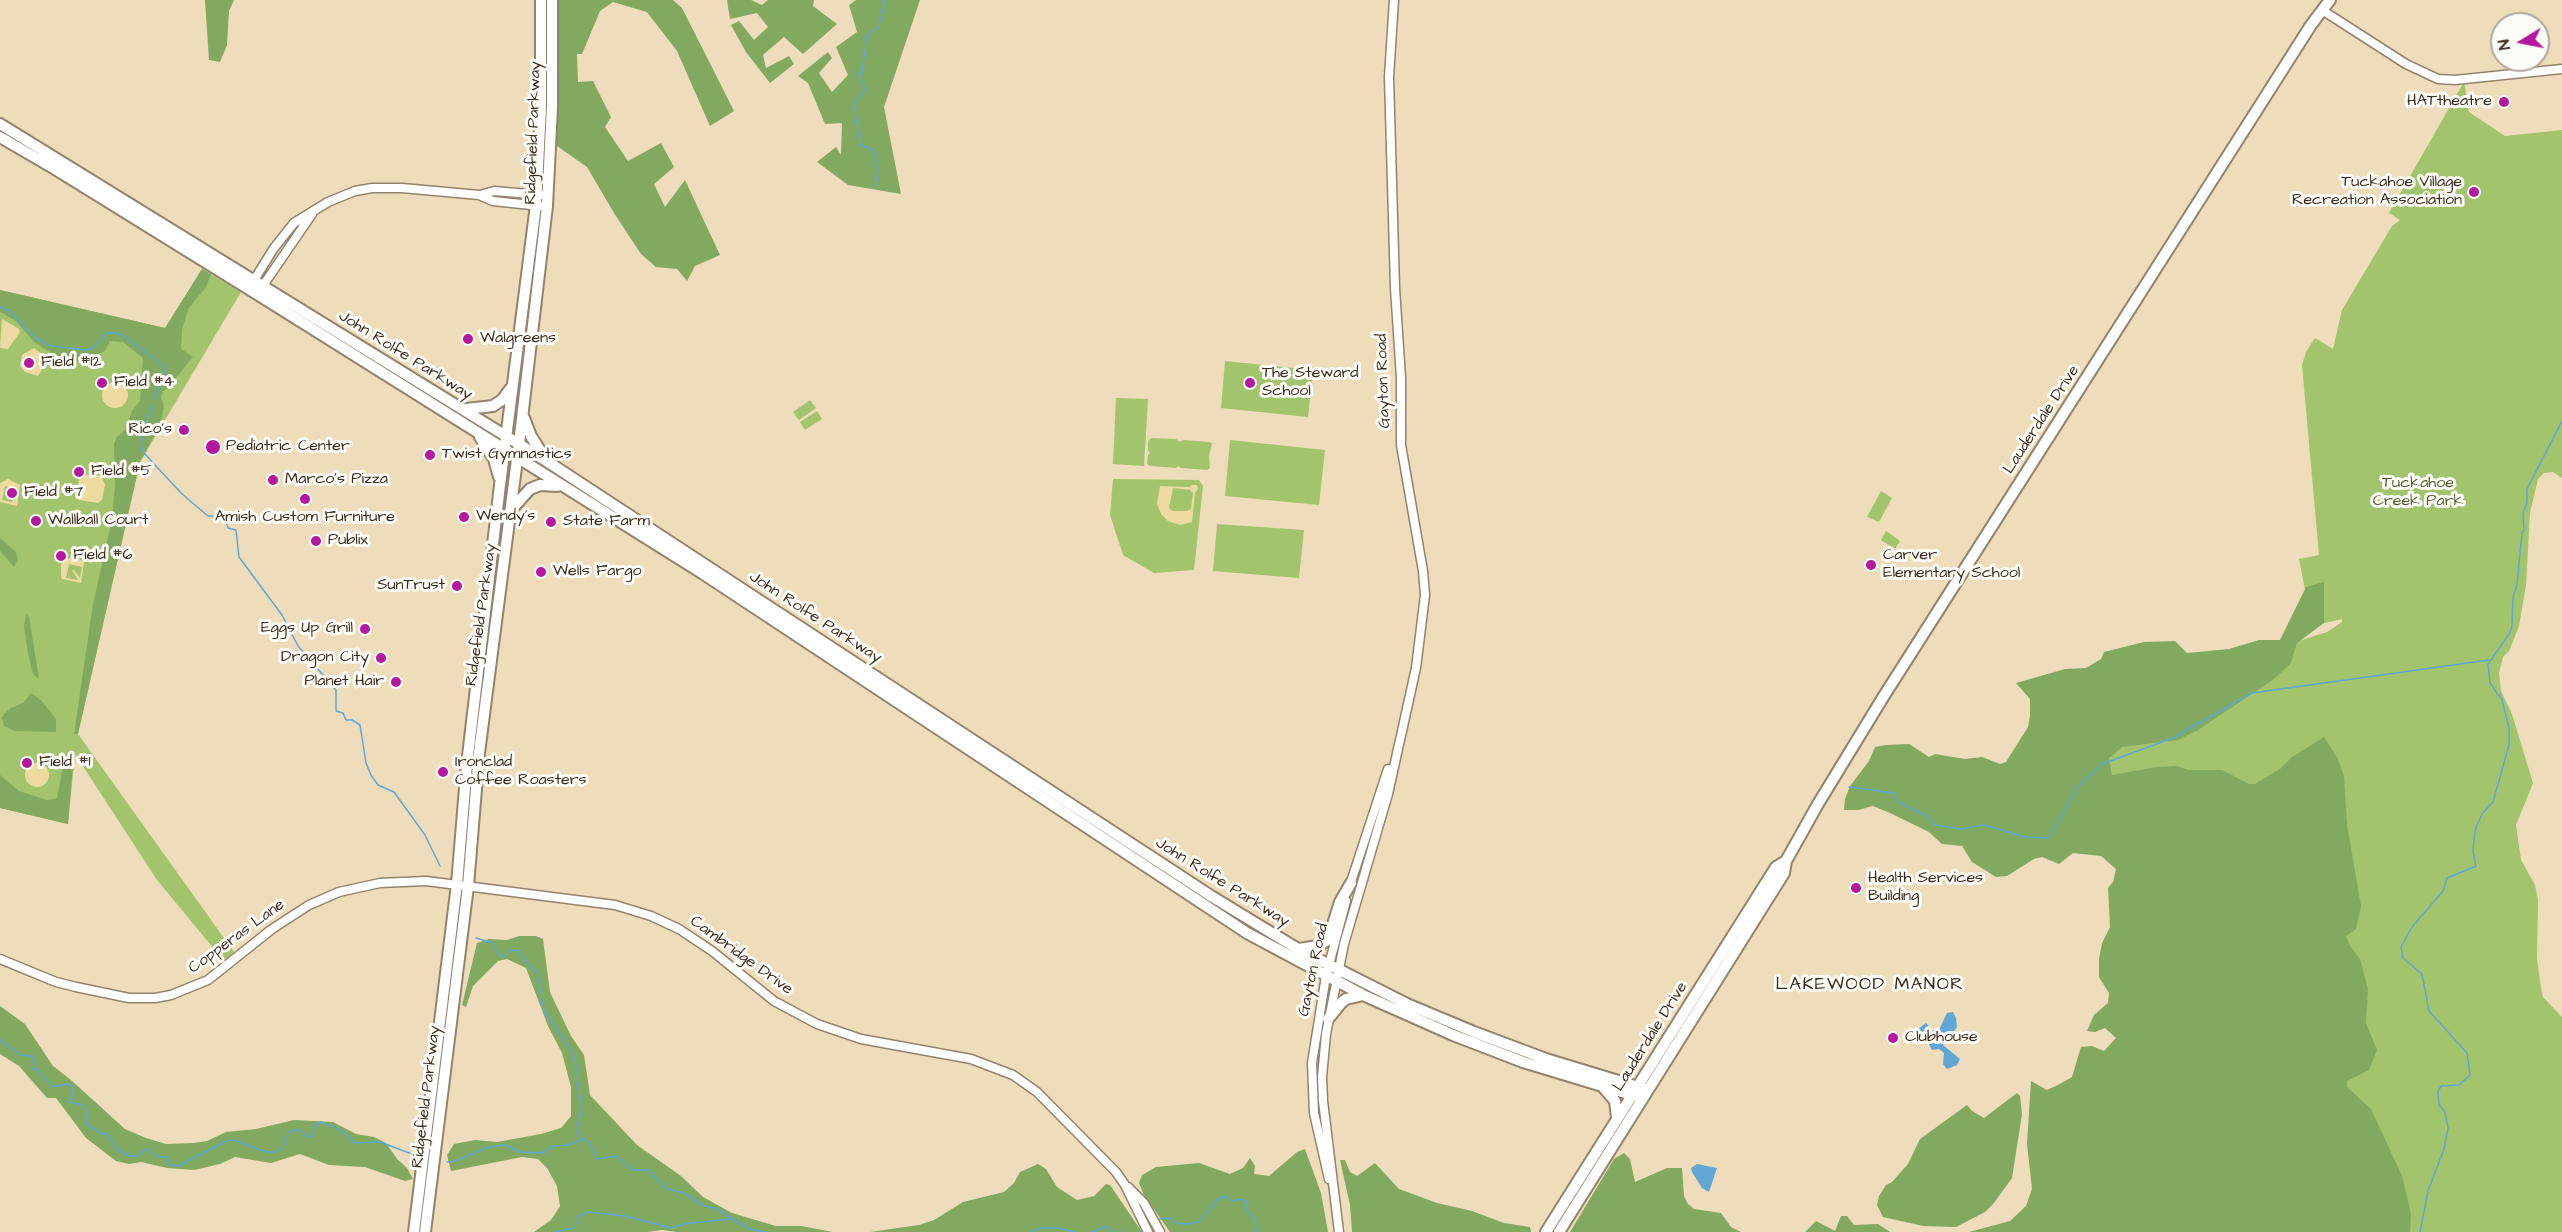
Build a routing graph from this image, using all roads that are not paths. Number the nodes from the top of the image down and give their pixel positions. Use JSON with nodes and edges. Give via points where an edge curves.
{"nodes":[{"id":1,"x":541,"y":0,"type":"edge"},
{"id":2,"x":552,"y":0,"type":"edge"},
{"id":3,"x":1394,"y":0,"type":"edge"},
{"id":4,"x":2330,"y":0,"type":"edge"},
{"id":5,"x":2322,"y":10,"type":"junction"},
{"id":6,"x":2562,"y":69,"type":"edge"},
{"id":7,"x":0,"y":124,"type":"edge"},
{"id":8,"x":0,"y":137,"type":"edge"},
{"id":9,"x":542,"y":200,"type":"junction"},
{"id":10,"x":256,"y":287,"type":"junction"},
{"id":11,"x":513,"y":385,"type":"junction"},
{"id":12,"x":464,"y":409,"type":"junction"},
{"id":13,"x":523,"y":412,"type":"junction"},
{"id":14,"x":478,"y":435,"type":"junction"},
{"id":15,"x":507,"y":436,"type":"junction"},
{"id":16,"x":519,"y":444,"type":"junction"},
{"id":17,"x":505,"y":450,"type":"junction"},
{"id":18,"x":517,"y":458,"type":"junction"},
{"id":19,"x":548,"y":462,"type":"junction"},
{"id":20,"x":500,"y":485,"type":"junction"},
{"id":21,"x":560,"y":486,"type":"junction"},
{"id":22,"x":511,"y":510,"type":"junction"},
{"id":23,"x":488,"y":636,"type":"junction"},
{"id":24,"x":1395,"y":755,"type":"junction"},
{"id":25,"x":1351,"y":883,"type":"junction"},
{"id":26,"x":463,"y":885,"type":"junction"},
{"id":27,"x":1298,"y":949,"type":"junction"},
{"id":28,"x":0,"y":959,"type":"edge"},
{"id":29,"x":1332,"y":973,"type":"junction"},
{"id":30,"x":1363,"y":995,"type":"junction"},
{"id":31,"x":1328,"y":1019,"type":"junction"},
{"id":32,"x":1603,"y":1087,"type":"junction"},
{"id":33,"x":1640,"y":1093,"type":"junction"},
{"id":34,"x":1617,"y":1118,"type":"junction"},
{"id":35,"x":1125,"y":1185,"type":"junction"},
{"id":36,"x":1335,"y":1197,"type":"junction"},
{"id":37,"x":414,"y":1232,"type":"edge"},
{"id":38,"x":425,"y":1232,"type":"edge"},
{"id":39,"x":1148,"y":1232,"type":"edge"},
{"id":40,"x":1160,"y":1232,"type":"edge"},
{"id":41,"x":1340,"y":1232,"type":"edge"},
{"id":42,"x":1546,"y":1232,"type":"edge"},
{"id":43,"x":1559,"y":1232,"type":"edge"}],
"edges":[{"from":1,"to":9,"type":"main road","name":"Ridgefield Parkway"},
{"from":2,"to":9,"type":"main road","name":"Ridgefield Parkway","via":[[552,107]]},
{"from":3,"to":24,"type":"street","name":"Gayton Road","via":[[1389,77],[1401,445],[1425,595],[1416,668]]},
{"from":4,"to":5,"type":"main road","name":"Lauderdale Drive"},
{"from":5,"to":6,"type":"street","via":[[2417,70],[2438,79]]},
{"from":5,"to":33,"type":"main road","name":"Lauderdale Drive","via":[[1901,670],[1786,861],[1776,867]]},
{"from":7,"to":10,"type":"main road","name":"John Rolfe Parkway"},
{"from":8,"to":10,"type":"main road","name":"John Rolfe Parkway"},
{"from":9,"to":10,"type":"street","via":[[493,201],[479,195],[402,188],[372,188],[342,196],[312,214]]},
{"from":9,"to":11,"type":"main road","name":"Ridgefield Parkway"},
{"from":9,"to":13,"type":"main road","name":"Ridgefield Parkway"},
{"from":10,"to":12,"type":"main road","name":"John Rolfe Parkway"},
{"from":10,"to":14,"type":"main road","name":"John Rolfe Parkway"},
{"from":11,"to":12,"type":"main road","via":[[493,406]]},
{"from":11,"to":15,"type":"main road","name":"Ridgefield Parkway"},
{"from":12,"to":15,"type":"main road","name":"John Rolfe Parkway"},
{"from":13,"to":16,"type":"main road","name":"Ridgefield Parkway"},
{"from":13,"to":19,"type":"main road","via":[[531,436]]},
{"from":14,"to":17,"type":"main road","name":"John Rolfe Parkway"},
{"from":14,"to":20,"type":"main road","via":[[496,465]]},
{"from":15,"to":16,"type":"main road","name":"John Rolfe Parkway"},
{"from":15,"to":17,"type":"main road","name":"Ridgefield Parkway"},
{"from":16,"to":18,"type":"main road","name":"Ridgefield Parkway"},
{"from":16,"to":19,"type":"main road","name":"John Rolfe Parkway"},
{"from":17,"to":18,"type":"main road","name":"John Rolfe Parkway"},
{"from":17,"to":20,"type":"main road","name":"Ridgefield Parkway"},
{"from":18,"to":21,"type":"main road","name":"John Rolfe Parkway"},
{"from":18,"to":22,"type":"main road","name":"Ridgefield Parkway"},
{"from":19,"to":27,"type":"main road","name":"John Rolfe Parkway"},
{"from":20,"to":23,"type":"main road","name":"Ridgefield Parkway"},
{"from":21,"to":22,"type":"main road","via":[[530,489]]},
{"from":21,"to":29,"type":"main road","name":"John Rolfe Parkway","via":[[711,579],[1213,911]]},
{"from":22,"to":23,"type":"main road","name":"Ridgefield Parkway"},
{"from":23,"to":26,"type":"main road","name":"Ridgefield Parkway"},
{"from":24,"to":25,"type":"street","name":"Gayton Road"},
{"from":24,"to":29,"type":"street","name":"Gayton Road","via":[[1388,794]]},
{"from":25,"to":27,"type":"main road","via":[[1340,902],[1328,940]]},
{"from":25,"to":29,"type":"street","name":"Gayton Road"},
{"from":26,"to":28,"type":"street","name":"Copperas Lane","via":[[397,881],[339,892],[285,919],[208,980],[165,997],[139,999],[91,991],[56,982]]},
{"from":26,"to":35,"type":"street","name":"Cambridge Drive","via":[[615,905],[651,916],[695,939],[774,1001],[817,1024],[861,1039],[971,1059],[998,1068],[1037,1092]]},
{"from":26,"to":37,"type":"main road","name":"Ridgefield Parkway"},
{"from":26,"to":38,"type":"main road","name":"Ridgefield Parkway"},
{"from":27,"to":29,"type":"main road","name":"John Rolfe Parkway"},
{"from":29,"to":30,"type":"main road","name":"John Rolfe Parkway"},
{"from":29,"to":31,"type":"street","name":"Gayton Road"},
{"from":29,"to":33,"type":"main road","name":"John Rolfe Parkway","via":[[1495,1040]]},
{"from":29,"to":36,"type":"street","name":"Gayton Road","via":[[1315,1042],[1312,1096],[1322,1154]]},
{"from":30,"to":31,"type":"main road","via":[[1346,999]]},
{"from":30,"to":32,"type":"main road","name":"John Rolfe Parkway","via":[[1500,1054]]},
{"from":31,"to":36,"type":"street","name":"Gayton Road","via":[[1322,1077]]},
{"from":32,"to":33,"type":"main road","name":"John Rolfe Parkway"},
{"from":32,"to":34,"type":"main road","via":[[1615,1101]]},
{"from":33,"to":34,"type":"main road","name":"Lauderdale Drive"},
{"from":33,"to":43,"type":"main road","name":"Lauderdale Drive"},
{"from":34,"to":42,"type":"main road","name":"Lauderdale Drive"},
{"from":35,"to":39,"type":"street","name":"Cambridge Drive"},
{"from":35,"to":40,"type":"street","name":"Cambridge Drive","via":[[1144,1203]]},
{"from":36,"to":41,"type":"street","name":"Gayton Road"}]}
